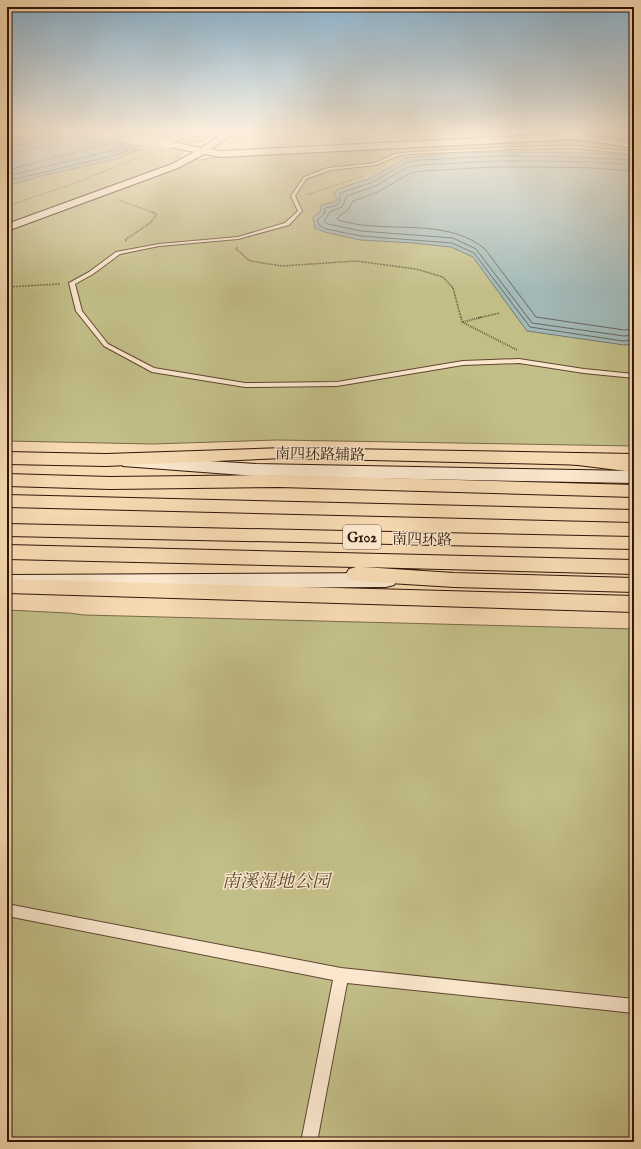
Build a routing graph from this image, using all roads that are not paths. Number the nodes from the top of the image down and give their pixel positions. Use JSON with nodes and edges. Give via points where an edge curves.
{"nodes":[{"id":1,"x":115,"y":185,"type":"edge"},
{"id":2,"x":127,"y":185,"type":"edge"},
{"id":3,"x":301,"y":185,"type":"edge"},
{"id":4,"x":7,"y":223,"type":"edge"},
{"id":5,"x":7,"y":228,"type":"edge"},
{"id":6,"x":634,"y":376,"type":"edge"},
{"id":7,"x":7,"y":458,"type":"edge"},
{"id":8,"x":569,"y":459,"type":"junction"},
{"id":9,"x":106,"y":460,"type":"junction"},
{"id":10,"x":634,"y":460,"type":"edge"},
{"id":11,"x":634,"y":466,"type":"edge"},
{"id":12,"x":634,"y":477,"type":"edge"},
{"id":13,"x":7,"y":480,"type":"edge"},
{"id":14,"x":203,"y":482,"type":"junction"},
{"id":15,"x":634,"y":491,"type":"edge"},
{"id":16,"x":308,"y":497,"type":"junction"},
{"id":17,"x":7,"y":501,"type":"edge"},
{"id":18,"x":102,"y":503,"type":"junction"},
{"id":19,"x":634,"y":504,"type":"edge"},
{"id":20,"x":634,"y":516,"type":"edge"},
{"id":21,"x":7,"y":530,"type":"edge"},
{"id":22,"x":634,"y":543,"type":"edge"},
{"id":23,"x":7,"y":552,"type":"edge"},
{"id":24,"x":87,"y":555,"type":"junction"},
{"id":25,"x":634,"y":567,"type":"edge"},
{"id":26,"x":319,"y":577,"type":"junction"},
{"id":27,"x":454,"y":580,"type":"joint"},
{"id":28,"x":7,"y":582,"type":"edge"},
{"id":29,"x":634,"y":585,"type":"edge"},
{"id":30,"x":7,"y":586,"type":"edge"},
{"id":31,"x":634,"y":604,"type":"edge"},
{"id":32,"x":7,"y":910,"type":"edge"},
{"id":33,"x":341,"y":975,"type":"junction"},
{"id":34,"x":634,"y":1006,"type":"edge"},
{"id":35,"x":309,"y":1142,"type":"edge"}],
"edges":[{"from":1,"to":4,"type":"street"},
{"from":2,"to":5,"type":"street"},
{"from":3,"to":6,"type":"lane","via":[[293,196],[300,211],[287,224],[238,238],[159,245],[118,253],[92,273],[72,283],[79,311],[106,345],[152,370],[245,386],[337,384],[470,362],[519,361]]},
{"from":7,"to":9,"type":"main road","name":"南四环路辅路"},
{"from":8,"to":9,"type":"main road","name":"南四环路辅路","via":[[284,453]]},
{"from":8,"to":10,"type":"main road","name":"南四环路辅路"},
{"from":8,"to":11,"type":"main road"},
{"from":9,"to":12,"type":"street","via":[[256,470]]},
{"from":13,"to":14,"type":"main road"},
{"from":14,"to":15,"type":"main road"},
{"from":14,"to":16,"type":"main road"},
{"from":16,"to":18,"type":"main road","via":[[255,495]]},
{"from":16,"to":19,"type":"main road"},
{"from":17,"to":18,"type":"main road","number":"G102"},
{"from":18,"to":20,"type":"main road","name":"南四环路","number":"G102"},
{"from":21,"to":22,"type":"main road","name":"南四环路","number":"G102"},
{"from":23,"to":24,"type":"main road"},
{"from":24,"to":25,"type":"main road"},
{"from":24,"to":26,"type":"main road","via":[[166,566]]},
{"from":26,"to":27,"type":"street"},
{"from":26,"to":28,"type":"street"},
{"from":27,"to":29,"type":"main road"},
{"from":30,"to":31,"type":"main road"},
{"from":32,"to":33,"type":"lane"},
{"from":33,"to":34,"type":"lane"},
{"from":33,"to":35,"type":"lane"}]}
